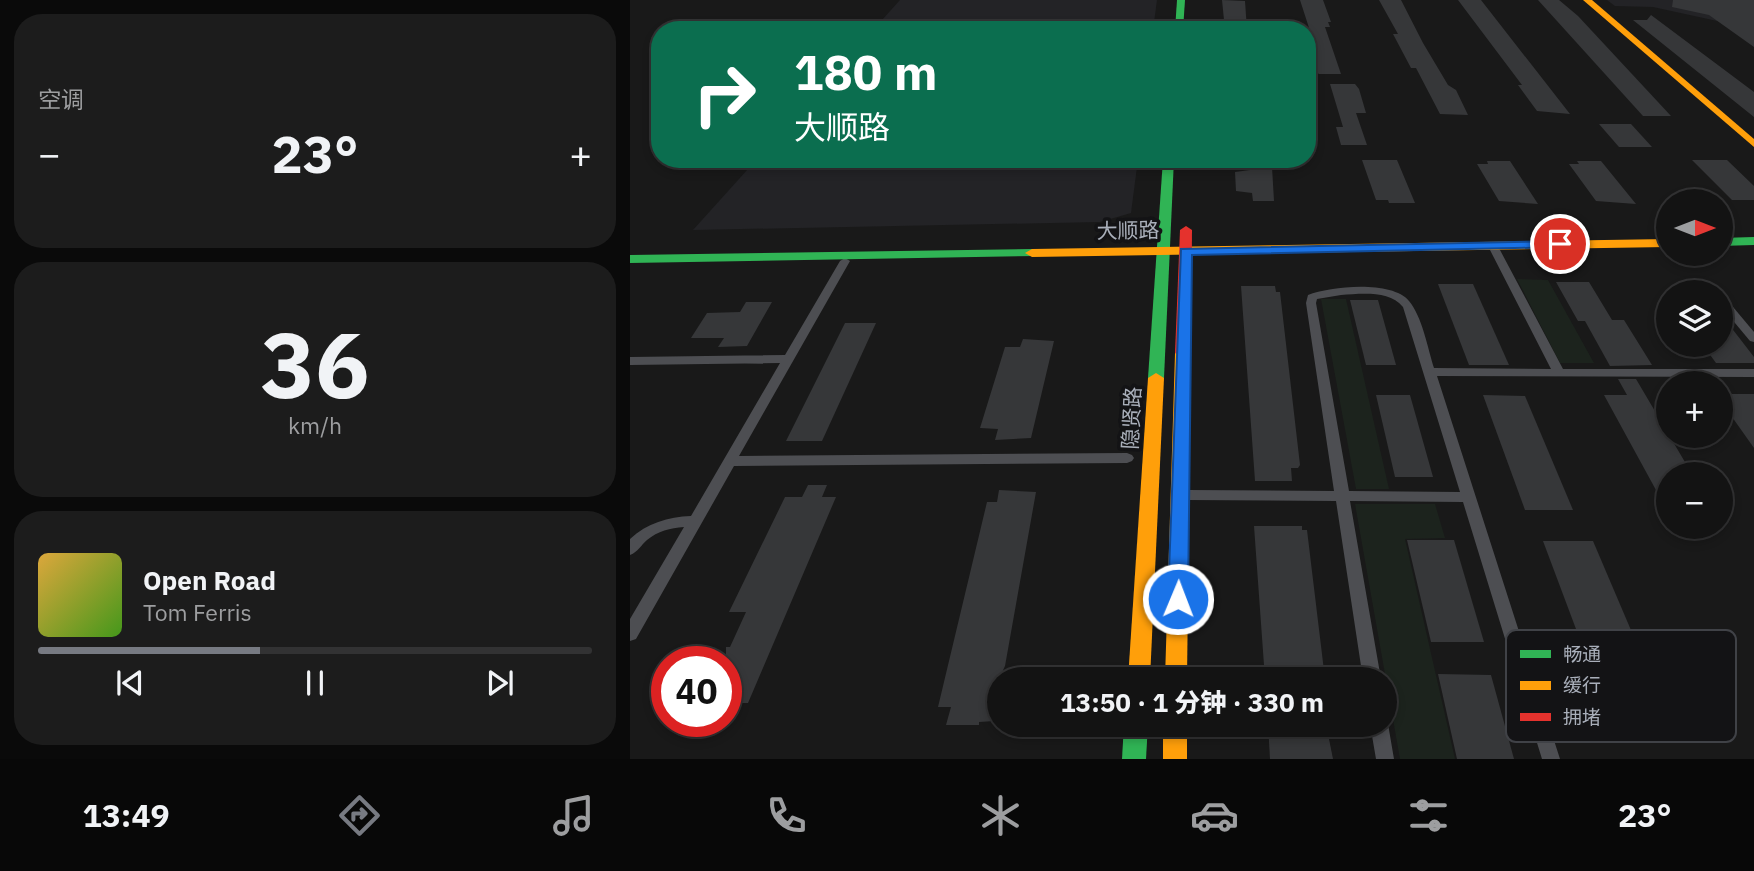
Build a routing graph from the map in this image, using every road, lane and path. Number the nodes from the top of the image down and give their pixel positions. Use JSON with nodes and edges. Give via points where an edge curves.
{"nodes":[{"id":1,"x":1181,"y":0,"type":"edge"},
{"id":2,"x":1195,"y":0,"type":"edge"},
{"id":3,"x":1587,"y":0,"type":"edge"},
{"id":4,"x":1180,"y":21,"type":"edge"},
{"id":5,"x":1194,"y":21,"type":"edge"},
{"id":6,"x":1754,"y":144,"type":"edge"},
{"id":7,"x":1168,"y":168,"type":"edge"},
{"id":8,"x":1186,"y":212,"type":"dead end"},
{"id":9,"x":1733,"y":229,"type":"edge"},
{"id":10,"x":1754,"y":229,"type":"edge"},
{"id":11,"x":1656,"y":230,"type":"edge"},
{"id":12,"x":1754,"y":241,"type":"edge"},
{"id":13,"x":1733,"y":242,"type":"edge"},
{"id":14,"x":1656,"y":243,"type":"edge"},
{"id":15,"x":630,"y":245,"type":"edge"},
{"id":16,"x":1162,"y":245,"type":"junction"},
{"id":17,"x":1185,"y":245,"type":"junction"},
{"id":18,"x":1496,"y":250,"type":"dead end"},
{"id":19,"x":630,"y":259,"type":"edge"},
{"id":20,"x":845,"y":261,"type":"dead end"},
{"id":21,"x":1733,"y":314,"type":"edge"},
{"id":22,"x":1754,"y":339,"type":"edge"},
{"id":23,"x":787,"y":359,"type":"dead end"},
{"id":24,"x":630,"y":361,"type":"edge"},
{"id":25,"x":1430,"y":372,"type":"junction"},
{"id":26,"x":1559,"y":372,"type":"junction"},
{"id":27,"x":1754,"y":373,"type":"edge"},
{"id":28,"x":1127,"y":458,"type":"dead end"},
{"id":29,"x":730,"y":461,"type":"junction"},
{"id":30,"x":1186,"y":495,"type":"dead end"},
{"id":31,"x":1470,"y":497,"type":"junction"},
{"id":32,"x":695,"y":521,"type":"junction"},
{"id":33,"x":630,"y":549,"type":"edge"},
{"id":34,"x":1511,"y":630,"type":"edge"},
{"id":35,"x":630,"y":634,"type":"edge"},
{"id":36,"x":1140,"y":667,"type":"edge"},
{"id":37,"x":1176,"y":667,"type":"edge"},
{"id":38,"x":1370,"y":667,"type":"edge"},
{"id":39,"x":1135,"y":737,"type":"edge"},
{"id":40,"x":1175,"y":737,"type":"edge"},
{"id":41,"x":1381,"y":737,"type":"edge"},
{"id":42,"x":1546,"y":742,"type":"edge"},
{"id":43,"x":1134,"y":759,"type":"edge"},
{"id":44,"x":1175,"y":759,"type":"edge"},
{"id":45,"x":1385,"y":759,"type":"edge"},
{"id":46,"x":1551,"y":759,"type":"edge"}],
"edges":[{"from":1,"to":4,"type":"street"},
{"from":2,"to":5,"type":"street"},
{"from":3,"to":6,"type":"street"},
{"from":7,"to":16,"type":"street","name":"隐贤路"},
{"from":8,"to":17,"type":"street"},
{"from":9,"to":10,"type":"street"},
{"from":11,"to":17,"type":"street","name":"大顺路"},
{"from":12,"to":13,"type":"street"},
{"from":14,"to":17,"type":"street","name":"大顺路"},
{"from":15,"to":16,"type":"street","name":"大顺路"},
{"from":16,"to":17,"type":"street","name":"大顺路"},
{"from":16,"to":19,"type":"street","name":"大顺路"},
{"from":16,"to":36,"type":"street","name":"隐贤路"},
{"from":17,"to":37,"type":"street"},
{"from":18,"to":26,"type":"lane"},
{"from":20,"to":29,"type":"lane"},
{"from":21,"to":22,"type":"lane"},
{"from":23,"to":24,"type":"lane"},
{"from":25,"to":26,"type":"lane"},
{"from":25,"to":31,"type":"lane"},
{"from":25,"to":38,"type":"lane","via":[[1410,310],[1398,296],[1328,292],[1312,297]]},
{"from":26,"to":27,"type":"lane"},
{"from":28,"to":29,"type":"lane"},
{"from":29,"to":32,"type":"lane"},
{"from":30,"to":31,"type":"lane"},
{"from":31,"to":34,"type":"lane"},
{"from":32,"to":33,"type":"lane","via":[[653,527]]},
{"from":32,"to":35,"type":"lane"},
{"from":39,"to":43,"type":"street"},
{"from":40,"to":44,"type":"street"},
{"from":41,"to":45,"type":"lane"},
{"from":42,"to":46,"type":"lane"}]}
